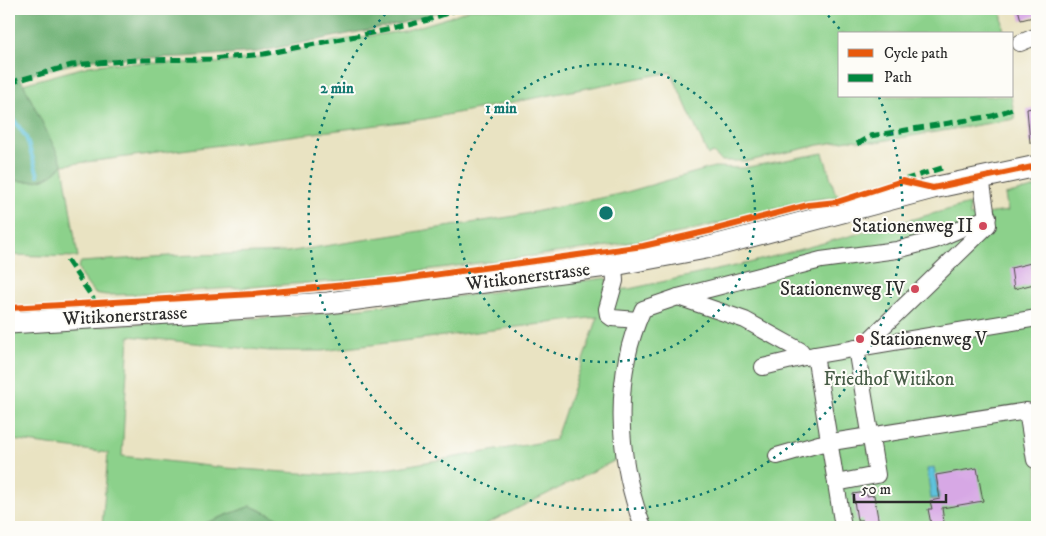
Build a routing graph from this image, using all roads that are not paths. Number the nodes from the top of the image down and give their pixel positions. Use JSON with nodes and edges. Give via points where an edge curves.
{"nodes":[{"id":1,"x":1037,"y":36,"type":"edge"},
{"id":2,"x":1020,"y":43,"type":"dead end"},
{"id":3,"x":1037,"y":166,"type":"edge"},
{"id":4,"x":981,"y":177,"type":"junction"},
{"id":5,"x":988,"y":217,"type":"junction"},
{"id":6,"x":614,"y":265,"type":"junction"},
{"id":7,"x":678,"y":297,"type":"junction"},
{"id":8,"x":1037,"y":318,"type":"edge"},
{"id":9,"x":638,"y":320,"type":"junction"},
{"id":10,"x":9,"y":322,"type":"edge"},
{"id":11,"x":859,"y":347,"type":"junction"},
{"id":12,"x":809,"y":356,"type":"junction"},
{"id":13,"x":763,"y":367,"type":"dead end"},
{"id":14,"x":870,"y":436,"type":"junction"},
{"id":15,"x":829,"y":443,"type":"junction"},
{"id":16,"x":777,"y":456,"type":"dead end"},
{"id":17,"x":1037,"y":460,"type":"edge"},
{"id":18,"x":836,"y":483,"type":"junction"},
{"id":19,"x":643,"y":527,"type":"edge"},
{"id":20,"x":843,"y":527,"type":"edge"}],
"edges":[{"from":1,"to":2,"type":"street"},
{"from":3,"to":4,"type":"main road","name":"Witikonerstrasse"},
{"from":4,"to":5,"type":"street"},
{"from":4,"to":6,"type":"main road","name":"Witikonerstrasse","via":[[706,248]]},
{"from":5,"to":7,"type":"street","via":[[935,240],[897,250],[821,260]]},
{"from":5,"to":11,"type":"street","via":[[988,225]]},
{"from":6,"to":9,"type":"street","via":[[615,280],[606,309],[608,316]]},
{"from":6,"to":10,"type":"main road","name":"Witikonerstrasse","via":[[328,303]]},
{"from":7,"to":9,"type":"street","via":[[643,309]]},
{"from":7,"to":12,"type":"street","via":[[745,320]]},
{"from":8,"to":11,"type":"street"},
{"from":9,"to":19,"type":"street","via":[[624,383],[622,425],[628,481]]},
{"from":11,"to":12,"type":"street"},
{"from":11,"to":14,"type":"street"},
{"from":12,"to":13,"type":"street"},
{"from":12,"to":15,"type":"street"},
{"from":14,"to":15,"type":"street"},
{"from":14,"to":17,"type":"street","via":[[1026,411]]},
{"from":14,"to":18,"type":"street","via":[[877,475]]},
{"from":15,"to":16,"type":"street"},
{"from":15,"to":18,"type":"street"},
{"from":18,"to":20,"type":"street"}]}
